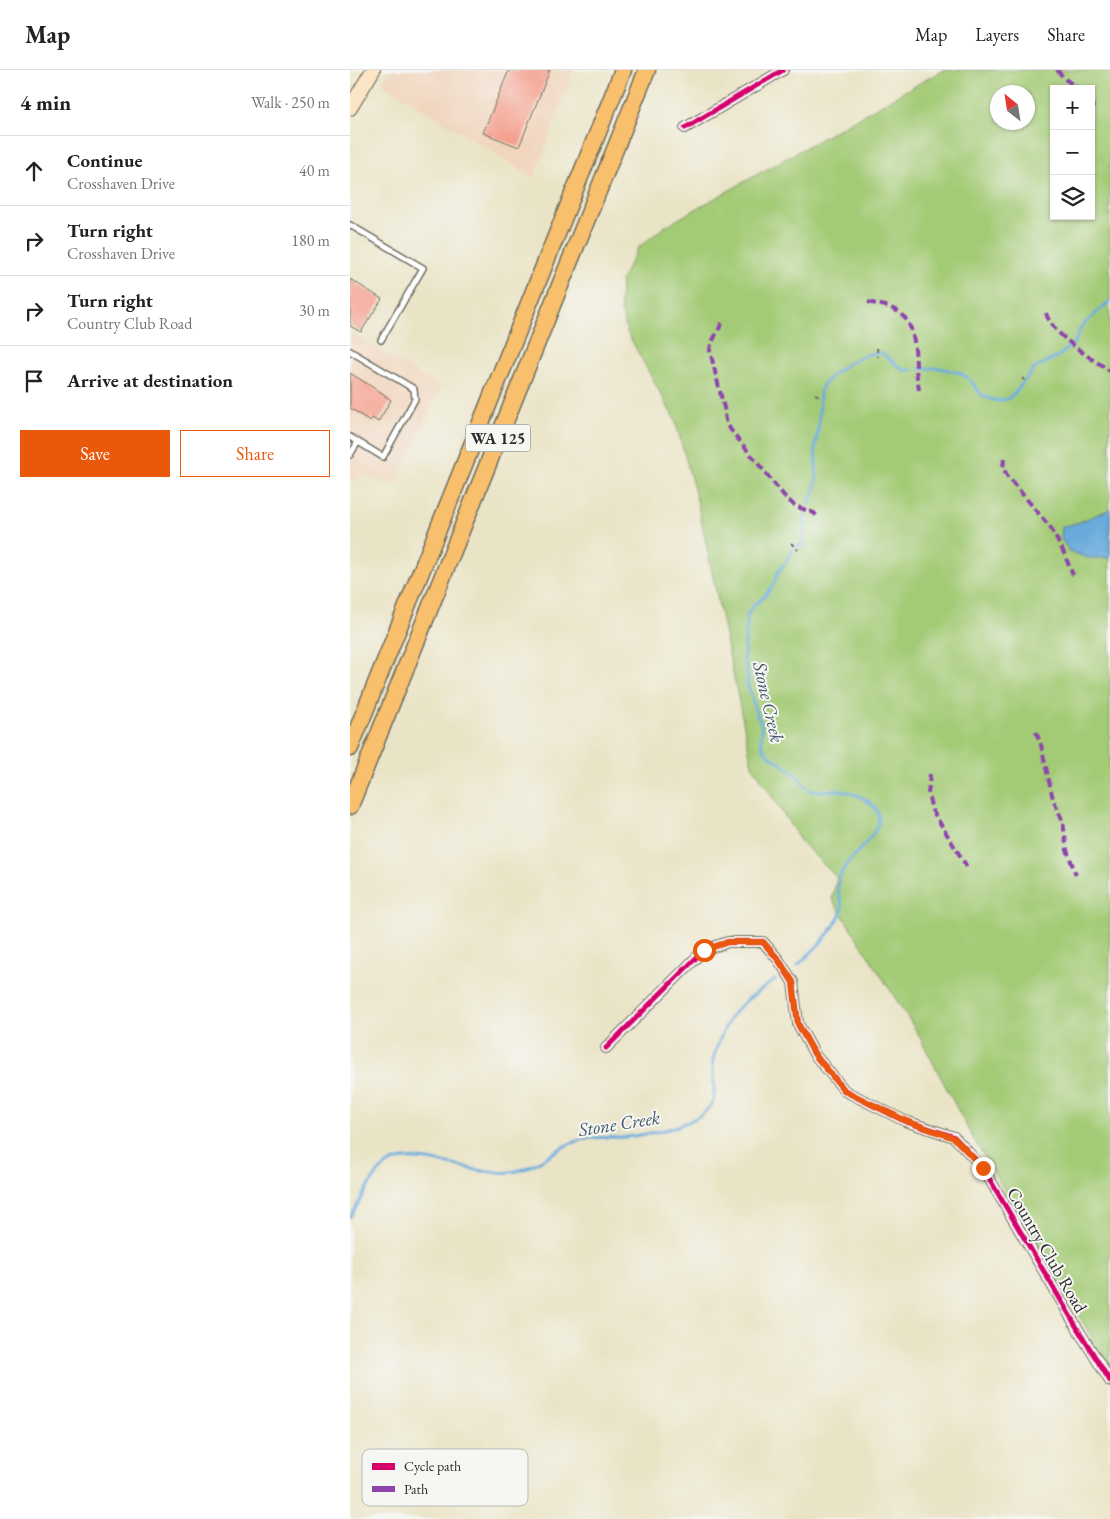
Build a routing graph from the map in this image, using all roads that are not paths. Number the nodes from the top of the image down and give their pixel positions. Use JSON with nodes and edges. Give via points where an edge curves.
{"nodes":[{"id":1,"x":373,"y":70,"type":"edge"},
{"id":2,"x":623,"y":70,"type":"edge"},
{"id":3,"x":647,"y":70,"type":"edge"},
{"id":4,"x":783,"y":70,"type":"edge"},
{"id":5,"x":350,"y":108,"type":"edge"},
{"id":6,"x":685,"y":128,"type":"dead end"},
{"id":7,"x":350,"y":225,"type":"edge"},
{"id":8,"x":380,"y":340,"type":"dead end"},
{"id":9,"x":350,"y":351,"type":"edge"},
{"id":10,"x":350,"y":437,"type":"edge"},
{"id":11,"x":358,"y":442,"type":"junction"},
{"id":12,"x":350,"y":455,"type":"edge"},
{"id":13,"x":350,"y":748,"type":"edge"},
{"id":14,"x":350,"y":806,"type":"edge"},
{"id":15,"x":606,"y":1048,"type":"dead end"},
{"id":16,"x":1110,"y":1381,"type":"edge"}],
"edges":[{"from":1,"to":5,"type":"main road"},
{"from":2,"to":13,"type":"main road","number":"WA 125"},
{"from":3,"to":14,"type":"main road","number":"WA 125"},
{"from":4,"to":6,"type":"street"},
{"from":7,"to":8,"type":"lane","via":[[423,268]]},
{"from":9,"to":11,"type":"lane","via":[[414,388],[415,399],[382,457]]},
{"from":10,"to":11,"type":"lane"},
{"from":11,"to":12,"type":"lane"},
{"from":15,"to":16,"type":"street","name":"Country Club Road","via":[[704,950],[728,942],[763,942],[793,982],[798,1024],[815,1055],[845,1091],[906,1121],[954,1138],[983,1168]]}]}
